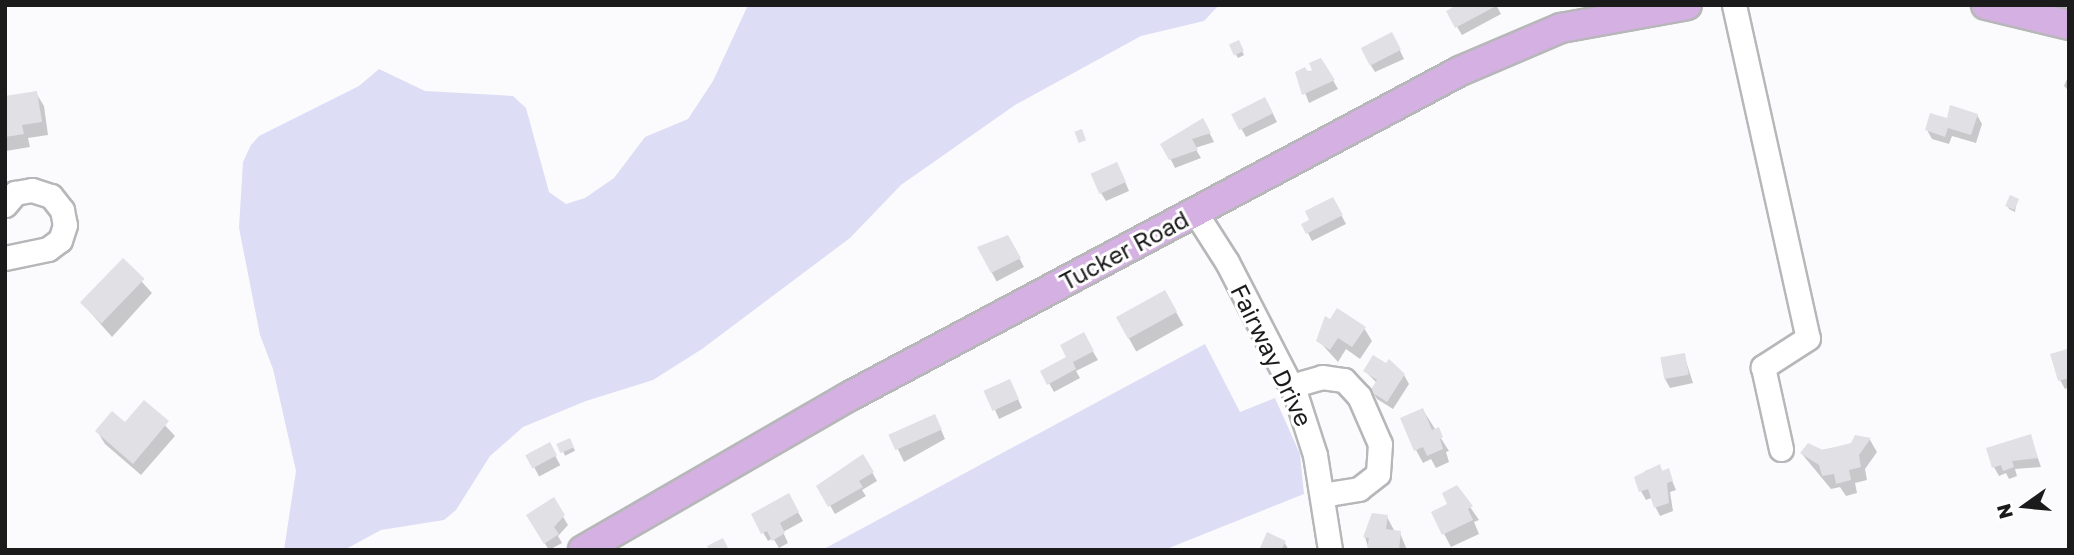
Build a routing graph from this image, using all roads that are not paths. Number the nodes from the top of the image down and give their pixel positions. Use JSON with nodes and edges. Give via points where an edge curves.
{"nodes":[{"id":1,"x":1687,"y":5,"type":"edge"},
{"id":2,"x":1734,"y":5,"type":"edge"},
{"id":3,"x":1986,"y":5,"type":"edge"},
{"id":4,"x":2069,"y":25,"type":"edge"},
{"id":5,"x":5,"y":205,"type":"edge"},
{"id":6,"x":1195,"y":212,"type":"junction"},
{"id":7,"x":5,"y":257,"type":"edge"},
{"id":8,"x":1291,"y":386,"type":"junction"},
{"id":9,"x":1781,"y":449,"type":"dead end"},
{"id":10,"x":1322,"y":495,"type":"junction"},
{"id":11,"x":583,"y":550,"type":"edge"},
{"id":12,"x":1330,"y":550,"type":"edge"}],
"edges":[{"from":1,"to":6,"type":"main road","name":"Tucker Road","via":[[1590,21],[1522,42]]},
{"from":2,"to":9,"type":"street","via":[[1808,338],[1763,367]]},
{"from":3,"to":4,"type":"main road"},
{"from":5,"to":7,"type":"street","via":[[15,194],[32,190],[51,196],[62,210],[65,225],[60,240],[48,249]]},
{"from":6,"to":8,"type":"street","name":"Fairway Drive"},
{"from":6,"to":11,"type":"main road","name":"Tucker Road","via":[[836,404]]},
{"from":8,"to":10,"type":"street","name":"Fairway Drive","via":[[1310,436]]},
{"from":8,"to":10,"type":"street","via":[[1322,377],[1343,380],[1359,396],[1380,444],[1378,474],[1359,489]]},
{"from":10,"to":12,"type":"street","name":"Fairway Drive"}]}
